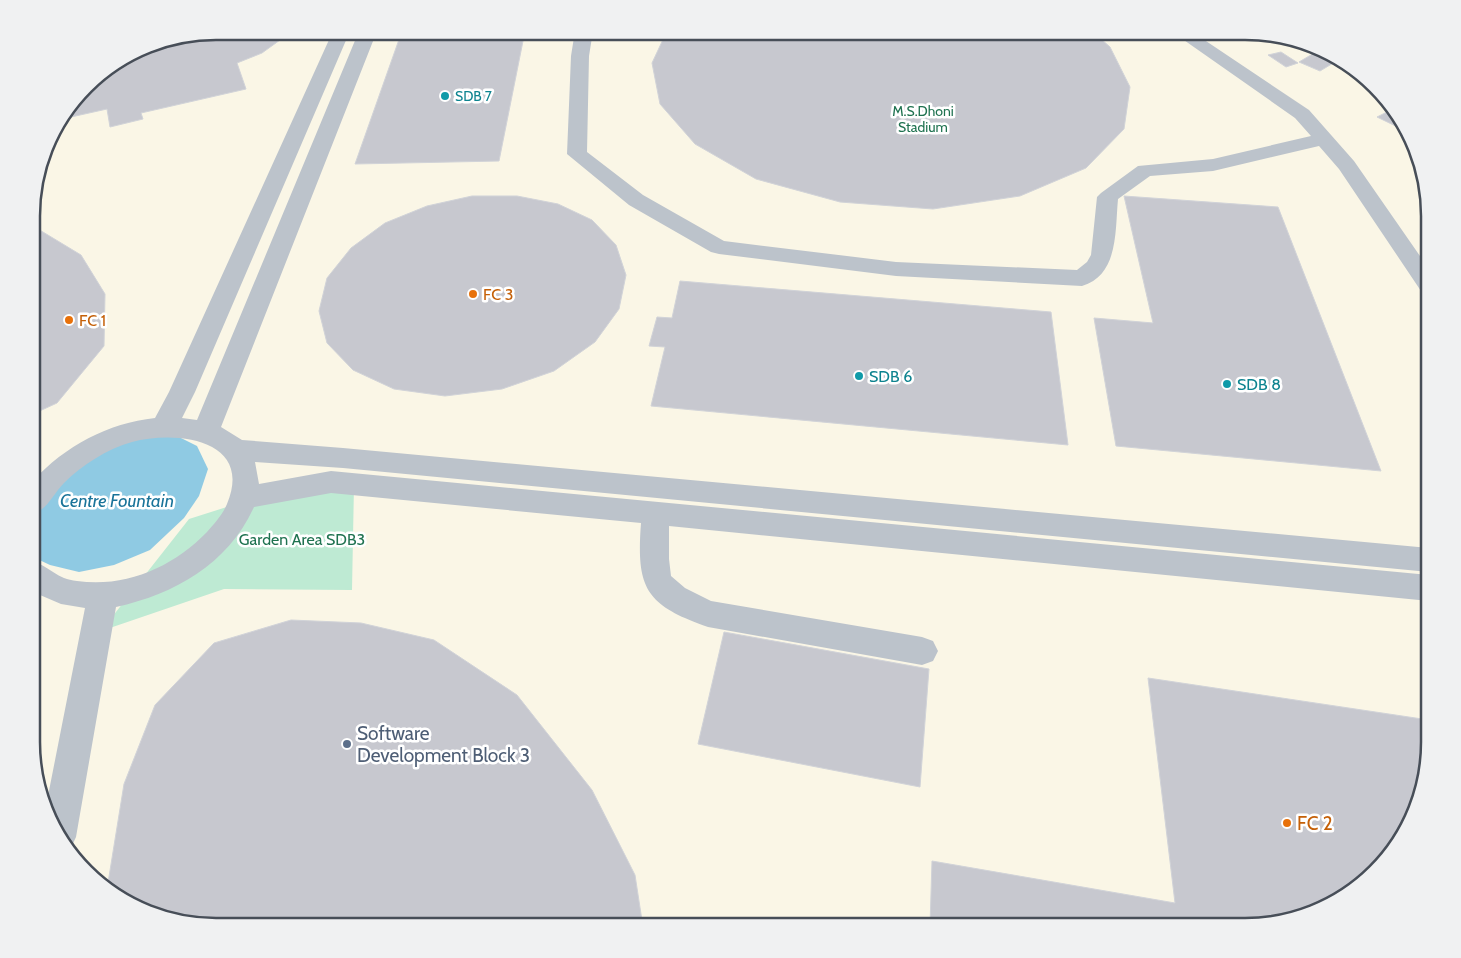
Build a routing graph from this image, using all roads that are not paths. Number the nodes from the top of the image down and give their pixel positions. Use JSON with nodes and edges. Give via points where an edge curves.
{"nodes":[{"id":1,"x":338,"y":40,"type":"edge"},
{"id":2,"x":364,"y":40,"type":"edge"},
{"id":3,"x":583,"y":40,"type":"edge"},
{"id":4,"x":1192,"y":40,"type":"edge"},
{"id":5,"x":1323,"y":139,"type":"junction"},
{"id":6,"x":1421,"y":274,"type":"edge"},
{"id":7,"x":164,"y":427,"type":"junction"},
{"id":8,"x":206,"y":431,"type":"junction"},
{"id":9,"x":235,"y":450,"type":"junction"},
{"id":10,"x":40,"y":494,"type":"edge"},
{"id":11,"x":243,"y":498,"type":"junction"},
{"id":12,"x":656,"y":513,"type":"junction"},
{"id":13,"x":1421,"y":559,"type":"edge"},
{"id":14,"x":40,"y":582,"type":"edge"},
{"id":15,"x":1421,"y":587,"type":"edge"},
{"id":16,"x":103,"y":596,"type":"junction"},
{"id":17,"x":922,"y":651,"type":"dead end"},
{"id":18,"x":60,"y":824,"type":"edge"}],
"edges":[{"from":1,"to":7,"type":"street"},
{"from":2,"to":8,"type":"street"},
{"from":3,"to":5,"type":"street","via":[[578,154],[636,200],[719,247],[896,269],[1082,278],[1095,267],[1102,255],[1108,197],[1145,170],[1213,165]]},
{"from":4,"to":5,"type":"street","via":[[1302,114]]},
{"from":5,"to":6,"type":"street","via":[[1346,165]]},
{"from":7,"to":8,"type":"street"},
{"from":7,"to":10,"type":"street","via":[[117,437],[94,448],[53,477]]},
{"from":8,"to":9,"type":"street"},
{"from":9,"to":11,"type":"street","via":[[243,463]]},
{"from":9,"to":13,"type":"street"},
{"from":11,"to":12,"type":"street","via":[[331,482]]},
{"from":11,"to":16,"type":"street","via":[[223,535],[182,569],[130,591]]},
{"from":12,"to":15,"type":"street"},
{"from":12,"to":17,"type":"street","via":[[654,553],[660,583],[678,600],[708,614]]},
{"from":14,"to":16,"type":"street","via":[[78,596]]},
{"from":16,"to":18,"type":"street"}]}
